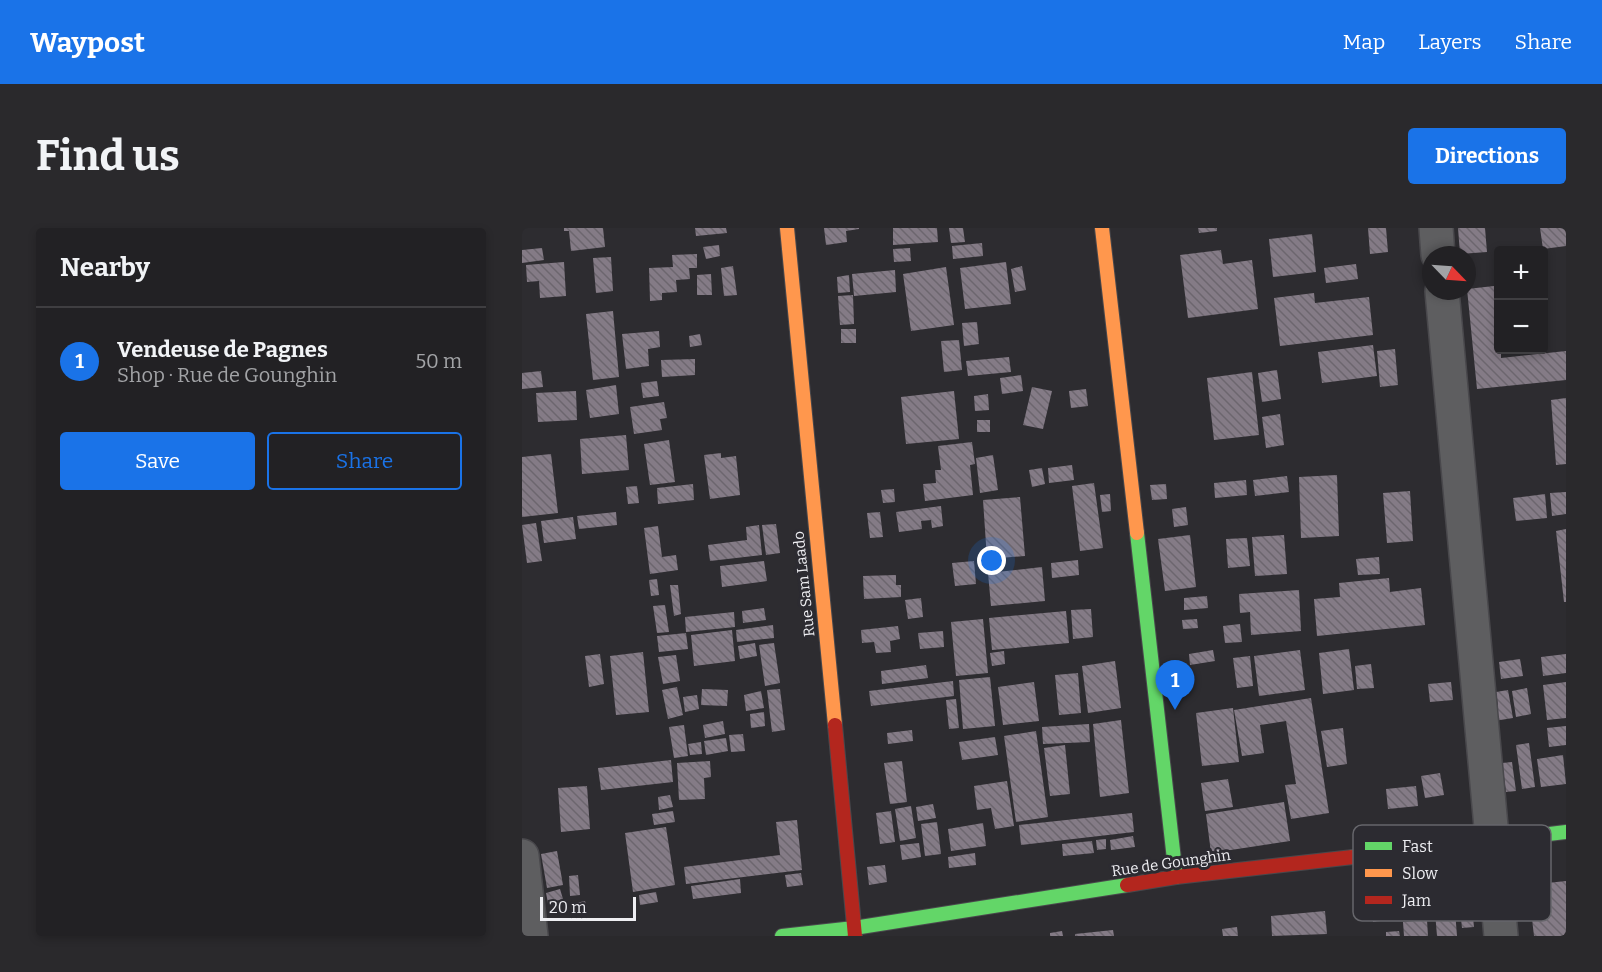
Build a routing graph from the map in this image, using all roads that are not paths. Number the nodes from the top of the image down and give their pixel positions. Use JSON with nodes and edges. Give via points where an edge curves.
{"nodes":[{"id":1,"x":787,"y":228,"type":"edge"},
{"id":2,"x":1102,"y":228,"type":"edge"},
{"id":3,"x":1436,"y":228,"type":"edge"},
{"id":4,"x":1437,"y":246,"type":"edge"},
{"id":5,"x":1443,"y":300,"type":"edge"},
{"id":6,"x":1491,"y":825,"type":"edge"},
{"id":7,"x":1566,"y":832,"type":"edge"},
{"id":8,"x":1551,"y":834,"type":"edge"},
{"id":9,"x":522,"y":856,"type":"edge"},
{"id":10,"x":1353,"y":857,"type":"edge"},
{"id":11,"x":1176,"y":878,"type":"junction"},
{"id":12,"x":1500,"y":921,"type":"edge"},
{"id":13,"x":854,"y":932,"type":"edge"},
{"id":14,"x":531,"y":936,"type":"edge"},
{"id":15,"x":782,"y":936,"type":"edge"},
{"id":16,"x":1501,"y":936,"type":"edge"}],
"edges":[{"from":1,"to":13,"type":"street","name":"Rue Sam Laado"},
{"from":2,"to":11,"type":"street"},
{"from":3,"to":4,"type":"street"},
{"from":5,"to":6,"type":"street"},
{"from":7,"to":8,"type":"street","name":"Rue de Gounghin"},
{"from":9,"to":14,"type":"street"},
{"from":10,"to":11,"type":"street","name":"Rue de Gounghin"},
{"from":11,"to":13,"type":"street","name":"Rue de Gounghin"},
{"from":12,"to":16,"type":"street"},
{"from":13,"to":15,"type":"street","name":"Rue de Gounghin"}]}
